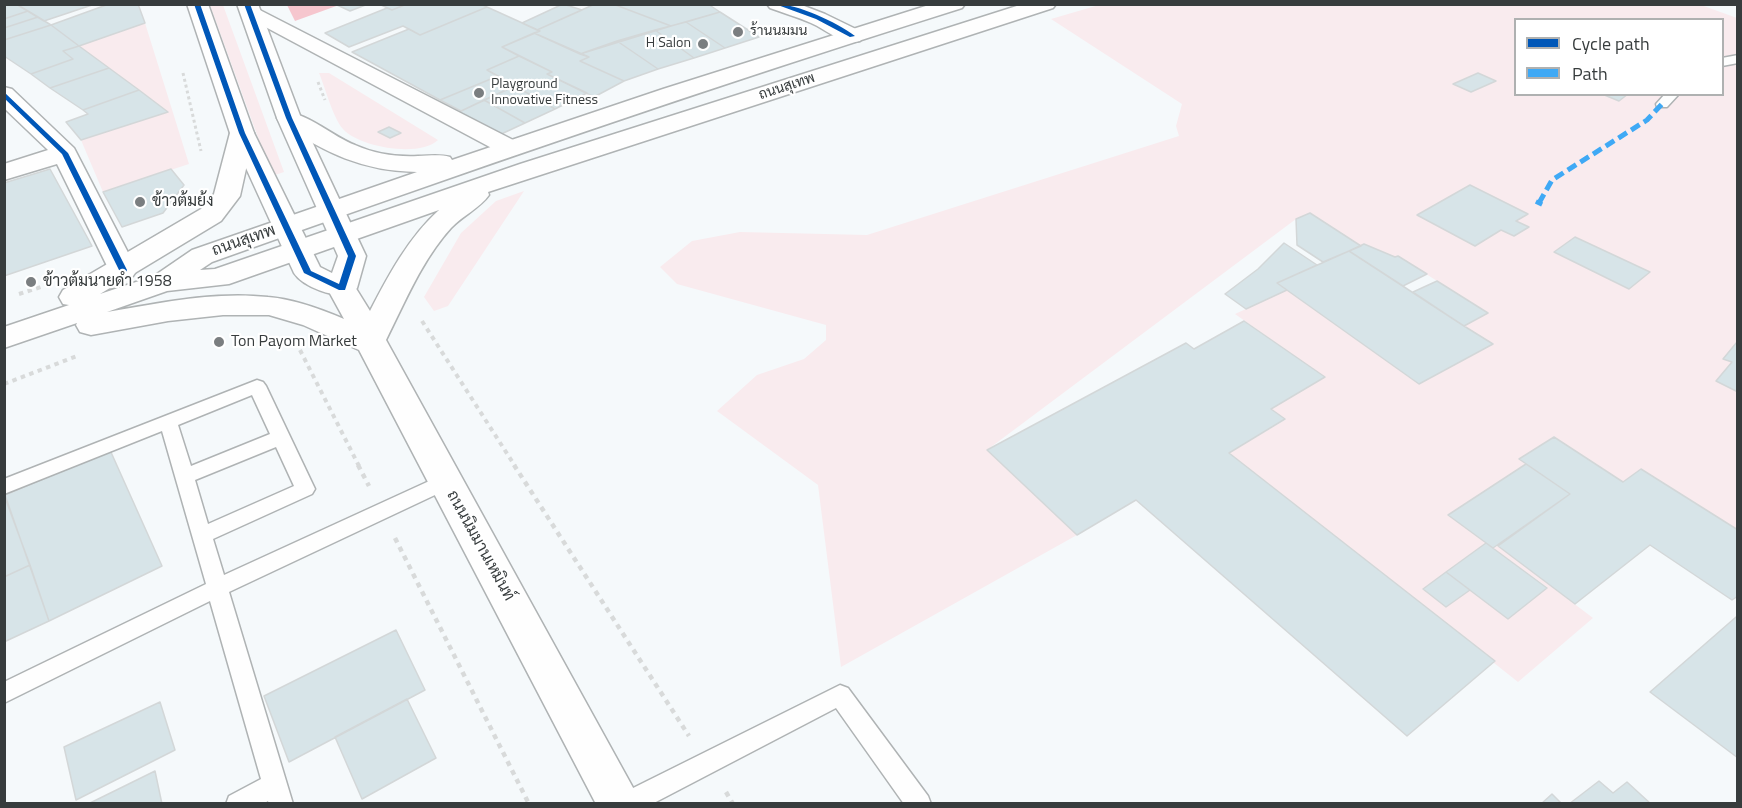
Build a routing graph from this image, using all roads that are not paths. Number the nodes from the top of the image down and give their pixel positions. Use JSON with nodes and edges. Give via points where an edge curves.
{"nodes":[{"id":1,"x":197,"y":4,"type":"edge"},
{"id":2,"x":955,"y":4,"type":"edge"},
{"id":3,"x":1046,"y":4,"type":"edge"},
{"id":4,"x":781,"y":5,"type":"edge"},
{"id":5,"x":248,"y":8,"type":"edge"},
{"id":6,"x":852,"y":36,"type":"junction"},
{"id":7,"x":4,"y":94,"type":"edge"},
{"id":8,"x":1671,"y":96,"type":"edge"},
{"id":9,"x":1662,"y":104,"type":"dead end"},
{"id":10,"x":289,"y":118,"type":"junction"},
{"id":11,"x":242,"y":133,"type":"junction"},
{"id":12,"x":505,"y":150,"type":"junction"},
{"id":13,"x":65,"y":153,"type":"junction"},
{"id":14,"x":529,"y":169,"type":"junction"},
{"id":15,"x":4,"y":172,"type":"edge"},
{"id":16,"x":336,"y":223,"type":"junction"},
{"id":17,"x":292,"y":238,"type":"junction"},
{"id":18,"x":123,"y":270,"type":"junction"},
{"id":19,"x":342,"y":288,"type":"junction"},
{"id":20,"x":4,"y":338,"type":"edge"},
{"id":21,"x":369,"y":342,"type":"junction"},
{"id":22,"x":168,"y":422,"type":"junction"},
{"id":23,"x":281,"y":437,"type":"junction"},
{"id":24,"x":184,"y":477,"type":"junction"},
{"id":25,"x":445,"y":482,"type":"junction"},
{"id":26,"x":4,"y":487,"type":"edge"},
{"id":27,"x":202,"y":535,"type":"junction"},
{"id":28,"x":217,"y":588,"type":"junction"},
{"id":29,"x":4,"y":693,"type":"edge"},
{"id":30,"x":278,"y":794,"type":"edge"},
{"id":31,"x":238,"y":804,"type":"edge"},
{"id":32,"x":620,"y":804,"type":"edge"},
{"id":33,"x":626,"y":804,"type":"edge"},
{"id":34,"x":920,"y":804,"type":"edge"}],
"edges":[{"from":1,"to":11,"type":"main road"},
{"from":2,"to":6,"type":"main road","name":"ถนนสุเทพ"},
{"from":3,"to":14,"type":"main road","name":"ถนนสุเทพ"},
{"from":4,"to":6,"type":"main road"},
{"from":5,"to":10,"type":"main road"},
{"from":5,"to":12,"type":"main road"},
{"from":6,"to":12,"type":"main road","name":"ถนนสุเทพ"},
{"from":7,"to":13,"type":"main road"},
{"from":8,"to":9,"type":"lane"},
{"from":10,"to":12,"type":"main road","via":[[329,144],[375,162],[438,163]]},
{"from":10,"to":16,"type":"main road"},
{"from":11,"to":17,"type":"main road"},
{"from":11,"to":18,"type":"main road","via":[[227,196],[212,215]]},
{"from":12,"to":16,"type":"main road"},
{"from":13,"to":15,"type":"main road"},
{"from":13,"to":18,"type":"main road"},
{"from":14,"to":16,"type":"main road"},
{"from":14,"to":21,"type":"main road","via":[[464,201],[429,238],[406,270]]},
{"from":16,"to":17,"type":"main road","name":"ถนนสุเทพ"},
{"from":16,"to":19,"type":"main road","via":[[352,256]]},
{"from":17,"to":19,"type":"main road","via":[[308,273]]},
{"from":17,"to":20,"type":"main road","name":"ถนนสุเทพ","via":[[219,278],[164,282]]},
{"from":18,"to":20,"type":"main road"},
{"from":19,"to":21,"type":"main road","name":"ถนนนิมมานเหมินท์"},
{"from":20,"to":21,"type":"main road","via":[[168,311],[269,306],[314,318]]},
{"from":21,"to":25,"type":"main road","name":"ถนนนิมมานเหมินท์"},
{"from":22,"to":23,"type":"lane","via":[[258,386]]},
{"from":22,"to":24,"type":"lane"},
{"from":22,"to":26,"type":"lane"},
{"from":23,"to":24,"type":"lane"},
{"from":23,"to":27,"type":"lane","via":[[305,489]]},
{"from":24,"to":27,"type":"lane"},
{"from":25,"to":28,"type":"lane"},
{"from":25,"to":32,"type":"main road","name":"ถนนนิมมานเหมินท์"},
{"from":27,"to":28,"type":"lane"},
{"from":28,"to":29,"type":"lane"},
{"from":28,"to":30,"type":"lane"},
{"from":30,"to":31,"type":"lane"},
{"from":33,"to":34,"type":"lane","via":[[840,695]]}]}
